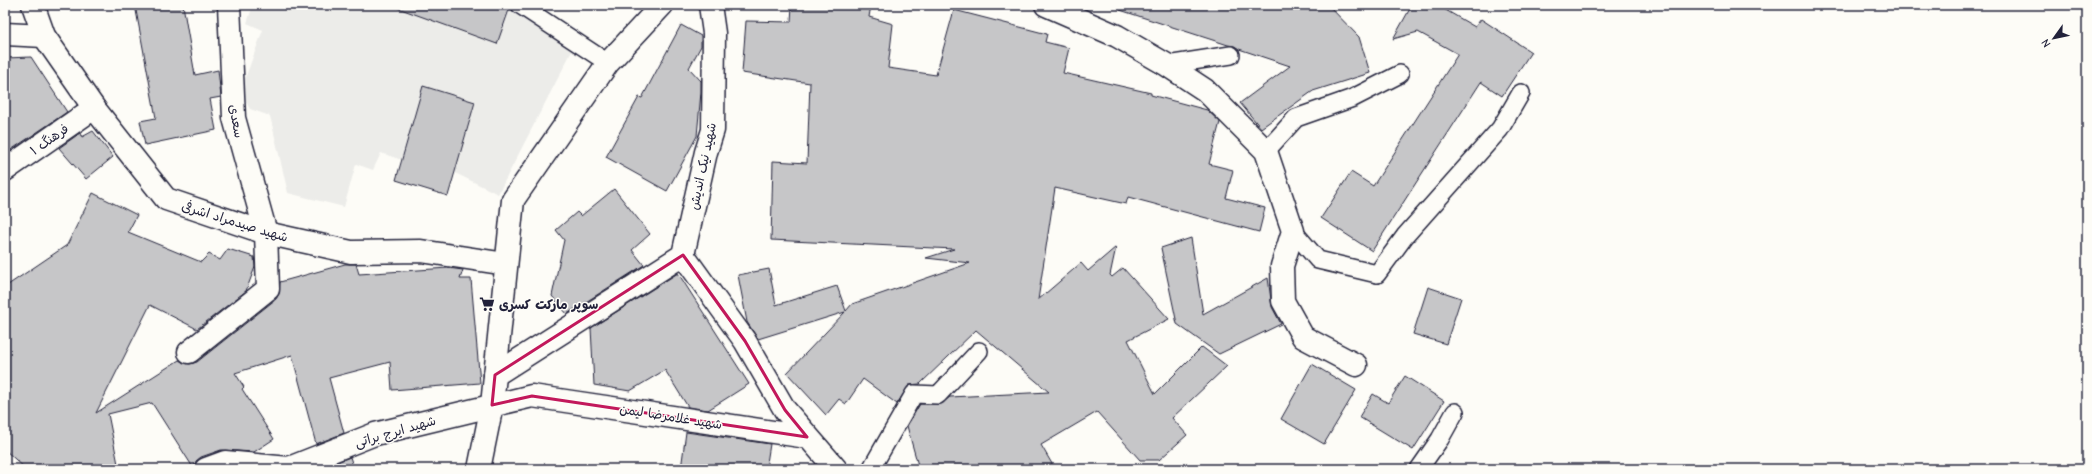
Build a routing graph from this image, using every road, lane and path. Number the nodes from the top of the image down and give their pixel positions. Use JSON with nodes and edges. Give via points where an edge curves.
{"nodes":[{"id":1,"x":33,"y":5,"type":"edge"},
{"id":2,"x":229,"y":5,"type":"edge"},
{"id":3,"x":520,"y":5,"type":"edge"},
{"id":4,"x":662,"y":5,"type":"edge"},
{"id":5,"x":710,"y":5,"type":"edge"},
{"id":6,"x":1046,"y":5,"type":"edge"},
{"id":7,"x":5,"y":34,"type":"edge"},
{"id":8,"x":44,"y":36,"type":"junction"},
{"id":9,"x":1230,"y":55,"type":"dead end"},
{"id":10,"x":608,"y":63,"type":"junction"},
{"id":11,"x":1167,"y":65,"type":"junction"},
{"id":12,"x":1400,"y":74,"type":"dead end"},
{"id":13,"x":1520,"y":93,"type":"dead end"},
{"id":14,"x":94,"y":108,"type":"junction"},
{"id":15,"x":1266,"y":151,"type":"junction"},
{"id":16,"x":5,"y":170,"type":"edge"},
{"id":17,"x":1292,"y":231,"type":"junction"},
{"id":18,"x":266,"y":233,"type":"junction"},
{"id":19,"x":684,"y":255,"type":"junction"},
{"id":20,"x":506,"y":264,"type":"junction"},
{"id":21,"x":979,"y":351,"type":"dead end"},
{"id":22,"x":189,"y":352,"type":"dead end"},
{"id":23,"x":1356,"y":365,"type":"dead end"},
{"id":24,"x":495,"y":375,"type":"junction"},
{"id":25,"x":492,"y":404,"type":"junction"},
{"id":26,"x":1455,"y":412,"type":"dead end"},
{"id":27,"x":807,"y":437,"type":"junction"},
{"id":28,"x":206,"y":469,"type":"edge"},
{"id":29,"x":289,"y":469,"type":"edge"},
{"id":30,"x":479,"y":469,"type":"edge"},
{"id":31,"x":836,"y":469,"type":"edge"},
{"id":32,"x":871,"y":469,"type":"edge"},
{"id":33,"x":1420,"y":469,"type":"edge"}],
"edges":[{"from":1,"to":8,"type":"street","name":"شهید صیدمراد اشرفی"},
{"from":2,"to":18,"type":"street","name":"سعدی","via":[[234,118]]},
{"from":3,"to":10,"type":"lane"},
{"from":4,"to":10,"type":"street"},
{"from":5,"to":19,"type":"street","name":"شهید نیک اندیش","via":[[714,33],[713,130]]},
{"from":6,"to":11,"type":"street","via":[[1117,36]]},
{"from":7,"to":8,"type":"street"},
{"from":8,"to":14,"type":"street","name":"شهید صیدمراد اشرفی"},
{"from":9,"to":11,"type":"lane"},
{"from":10,"to":20,"type":"street","via":[[513,200]]},
{"from":11,"to":15,"type":"street","via":[[1205,90]]},
{"from":12,"to":15,"type":"lane","via":[[1354,98],[1296,118]]},
{"from":13,"to":17,"type":"lane","via":[[1500,130],[1405,236],[1377,274],[1318,260]]},
{"from":14,"to":16,"type":"street","name":"فرهنگ ۱"},
{"from":14,"to":18,"type":"street","name":"شهید صیدمراد اشرفی","via":[[166,199]]},
{"from":15,"to":17,"type":"street"},
{"from":17,"to":23,"type":"street","via":[[1282,266],[1283,301],[1303,337]]},
{"from":18,"to":20,"type":"street","name":"شهید صیدمراد اشرفی","via":[[351,252],[421,251]]},
{"from":18,"to":22,"type":"street","name":"سعدی","via":[[268,289]]},
{"from":19,"to":24,"type":"street"},
{"from":19,"to":27,"type":"street","via":[[745,342],[784,410]]},
{"from":20,"to":24,"type":"street"},
{"from":21,"to":32,"type":"lane","via":[[938,395],[914,394]]},
{"from":24,"to":25,"type":"street"},
{"from":25,"to":27,"type":"street","name":"شهید غلامرضا لیمن","via":[[532,396]]},
{"from":25,"to":29,"type":"street","name":"شهید ایرج براتی","via":[[376,434]]},
{"from":25,"to":30,"type":"street"},
{"from":26,"to":33,"type":"lane"},
{"from":27,"to":31,"type":"street"},
{"from":28,"to":29,"type":"street","name":"شهید ایرج براتی","via":[[225,462]]}]}
